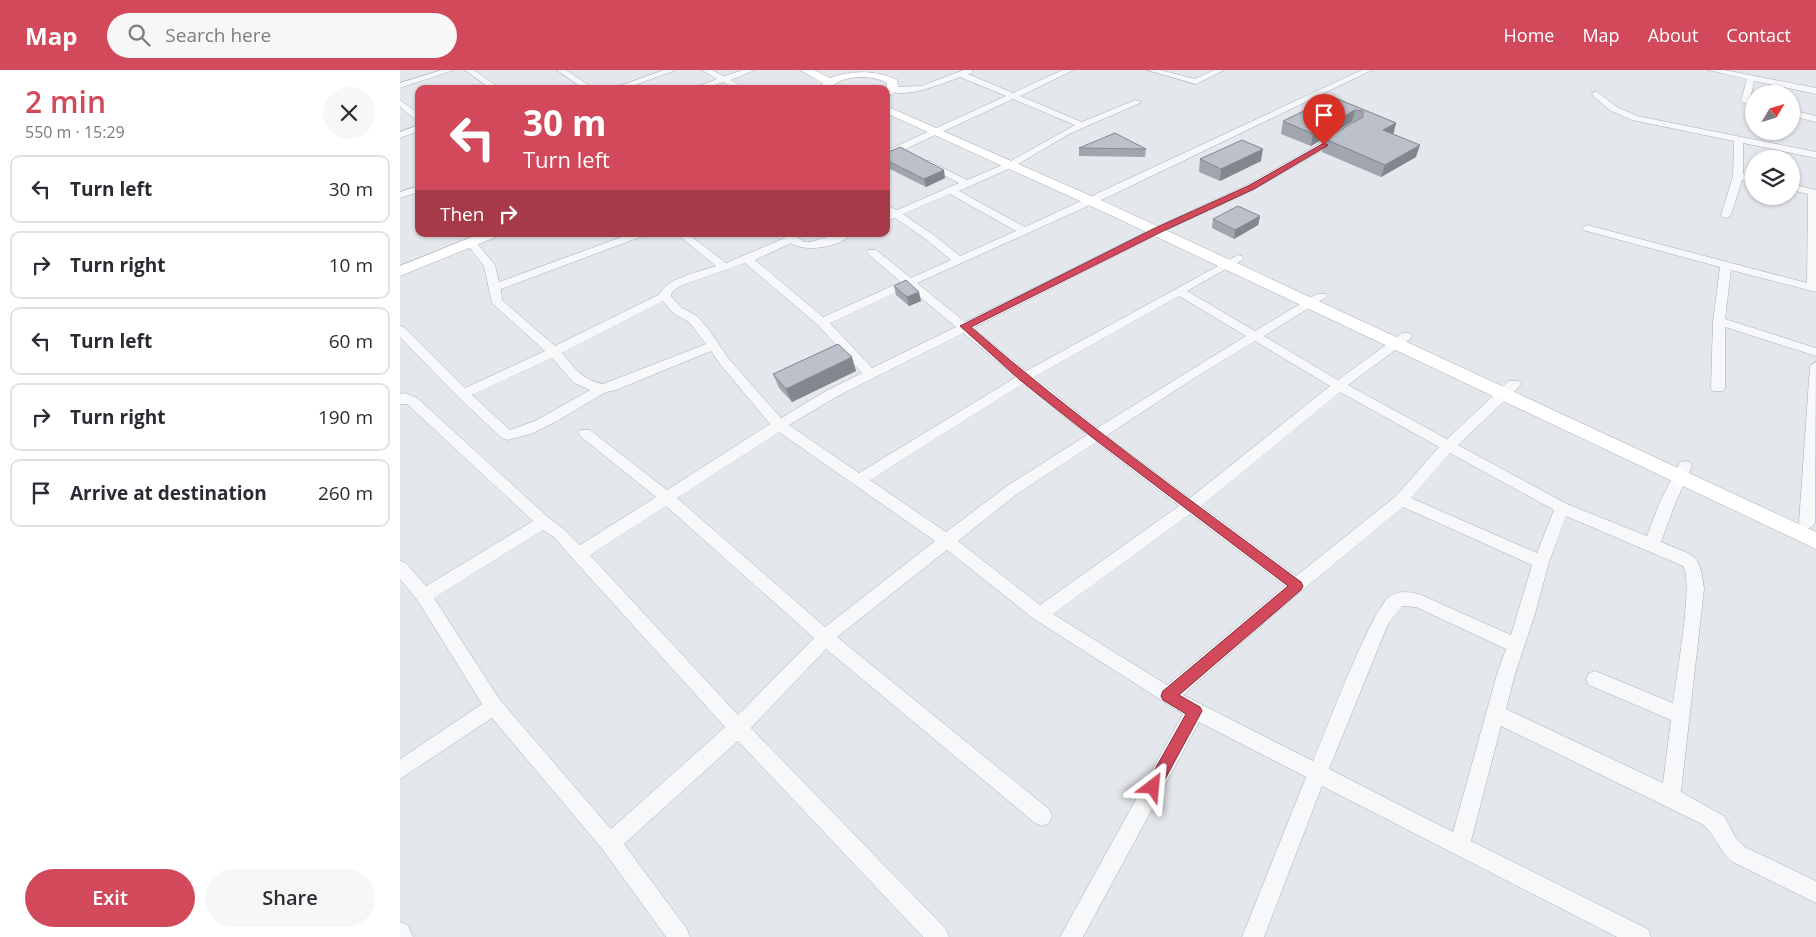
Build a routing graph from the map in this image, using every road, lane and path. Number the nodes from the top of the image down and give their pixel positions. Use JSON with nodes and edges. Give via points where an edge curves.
{"nodes":[{"id":1,"x":450,"y":70,"type":"edge"},
{"id":2,"x":469,"y":70,"type":"edge"},
{"id":3,"x":561,"y":70,"type":"edge"},
{"id":4,"x":672,"y":70,"type":"edge"},
{"id":5,"x":706,"y":70,"type":"edge"},
{"id":6,"x":751,"y":70,"type":"edge"},
{"id":7,"x":805,"y":70,"type":"edge"},
{"id":8,"x":826,"y":70,"type":"edge"},
{"id":9,"x":970,"y":70,"type":"edge"},
{"id":10,"x":1070,"y":70,"type":"edge"},
{"id":11,"x":1151,"y":70,"type":"edge"},
{"id":12,"x":1220,"y":70,"type":"edge"},
{"id":13,"x":1368,"y":70,"type":"edge"},
{"id":14,"x":1712,"y":70,"type":"edge"},
{"id":15,"x":862,"y":72,"type":"edge"},
{"id":16,"x":960,"y":74,"type":"junction"},
{"id":17,"x":1750,"y":78,"type":"junction"},
{"id":18,"x":723,"y":80,"type":"junction"},
{"id":19,"x":832,"y":83,"type":"edge"},
{"id":20,"x":491,"y":85,"type":"edge"},
{"id":21,"x":584,"y":85,"type":"edge"},
{"id":22,"x":627,"y":85,"type":"edge"},
{"id":23,"x":707,"y":85,"type":"edge"},
{"id":24,"x":734,"y":85,"type":"edge"},
{"id":25,"x":1749,"y":85,"type":"edge"},
{"id":26,"x":400,"y":86,"type":"edge"},
{"id":27,"x":890,"y":91,"type":"edge"},
{"id":28,"x":1816,"y":91,"type":"edge"},
{"id":29,"x":890,"y":94,"type":"edge"},
{"id":30,"x":1596,"y":94,"type":"dead end"},
{"id":31,"x":890,"y":95,"type":"edge"},
{"id":32,"x":1012,"y":97,"type":"junction"},
{"id":33,"x":1138,"y":102,"type":"dead end"},
{"id":34,"x":400,"y":103,"type":"edge"},
{"id":35,"x":890,"y":110,"type":"edge"},
{"id":36,"x":1800,"y":115,"type":"edge"},
{"id":37,"x":415,"y":116,"type":"edge"},
{"id":38,"x":1816,"y":119,"type":"edge"},
{"id":39,"x":1082,"y":125,"type":"junction"},
{"id":40,"x":415,"y":129,"type":"edge"},
{"id":41,"x":944,"y":129,"type":"junction"},
{"id":42,"x":1348,"y":131,"type":"edge"},
{"id":43,"x":400,"y":135,"type":"edge"},
{"id":44,"x":1739,"y":138,"type":"junction"},
{"id":45,"x":890,"y":144,"type":"edge"},
{"id":46,"x":909,"y":154,"type":"junction"},
{"id":47,"x":890,"y":155,"type":"edge"},
{"id":48,"x":1816,"y":155,"type":"edge"},
{"id":49,"x":1015,"y":161,"type":"junction"},
{"id":50,"x":1738,"y":176,"type":"junction"},
{"id":51,"x":1745,"y":178,"type":"edge"},
{"id":52,"x":968,"y":184,"type":"junction"},
{"id":53,"x":1800,"y":189,"type":"edge"},
{"id":54,"x":415,"y":190,"type":"edge"},
{"id":55,"x":952,"y":191,"type":"junction"},
{"id":56,"x":1814,"y":192,"type":"edge"},
{"id":57,"x":400,"y":195,"type":"edge"},
{"id":58,"x":1097,"y":198,"type":"junction"},
{"id":59,"x":890,"y":210,"type":"edge"},
{"id":60,"x":897,"y":214,"type":"junction"},
{"id":61,"x":1726,"y":215,"type":"dead end"},
{"id":62,"x":890,"y":217,"type":"edge"},
{"id":63,"x":1163,"y":228,"type":"junction"},
{"id":64,"x":1587,"y":228,"type":"dead end"},
{"id":65,"x":1025,"y":231,"type":"junction"},
{"id":66,"x":632,"y":237,"type":"edge"},
{"id":67,"x":686,"y":237,"type":"edge"},
{"id":68,"x":788,"y":237,"type":"edge"},
{"id":69,"x":791,"y":237,"type":"edge"},
{"id":70,"x":837,"y":237,"type":"edge"},
{"id":71,"x":469,"y":238,"type":"edge"},
{"id":72,"x":872,"y":252,"type":"dead end"},
{"id":73,"x":747,"y":259,"type":"junction"},
{"id":74,"x":400,"y":261,"type":"edge"},
{"id":75,"x":958,"y":261,"type":"junction"},
{"id":76,"x":1232,"y":261,"type":"junction"},
{"id":77,"x":1726,"y":266,"type":"junction"},
{"id":78,"x":724,"y":267,"type":"junction"},
{"id":79,"x":400,"y":271,"type":"edge"},
{"id":80,"x":910,"y":282,"type":"junction"},
{"id":81,"x":495,"y":287,"type":"junction"},
{"id":82,"x":1814,"y":289,"type":"edge"},
{"id":83,"x":1179,"y":291,"type":"junction"},
{"id":84,"x":665,"y":296,"type":"junction"},
{"id":85,"x":1315,"y":299,"type":"junction"},
{"id":86,"x":1719,"y":321,"type":"junction"},
{"id":87,"x":822,"y":322,"type":"junction"},
{"id":88,"x":964,"y":326,"type":"junction"},
{"id":89,"x":400,"y":330,"type":"edge"},
{"id":90,"x":1253,"y":336,"type":"junction"},
{"id":91,"x":1400,"y":340,"type":"junction"},
{"id":92,"x":714,"y":345,"type":"junction"},
{"id":93,"x":554,"y":352,"type":"junction"},
{"id":94,"x":1816,"y":352,"type":"edge"},
{"id":95,"x":1816,"y":366,"type":"edge"},
{"id":96,"x":870,"y":374,"type":"junction"},
{"id":97,"x":1023,"y":378,"type":"junction"},
{"id":98,"x":1338,"y":386,"type":"junction"},
{"id":99,"x":603,"y":388,"type":"junction"},
{"id":100,"x":1718,"y":388,"type":"dead end"},
{"id":101,"x":1508,"y":389,"type":"junction"},
{"id":102,"x":463,"y":394,"type":"junction"},
{"id":103,"x":400,"y":399,"type":"edge"},
{"id":104,"x":779,"y":425,"type":"junction"},
{"id":105,"x":585,"y":433,"type":"dead end"},
{"id":106,"x":1096,"y":436,"type":"junction"},
{"id":107,"x":1448,"y":446,"type":"junction"},
{"id":108,"x":1682,"y":472,"type":"junction"},
{"id":109,"x":859,"y":480,"type":"junction"},
{"id":110,"x":666,"y":497,"type":"junction"},
{"id":111,"x":1401,"y":500,"type":"junction"},
{"id":112,"x":1191,"y":505,"type":"junction"},
{"id":113,"x":1562,"y":508,"type":"junction"},
{"id":114,"x":544,"y":522,"type":"junction"},
{"id":115,"x":1811,"y":525,"type":"edge"},
{"id":116,"x":947,"y":541,"type":"junction"},
{"id":117,"x":1816,"y":541,"type":"edge"},
{"id":118,"x":1652,"y":545,"type":"junction"},
{"id":119,"x":579,"y":554,"type":"junction"},
{"id":120,"x":1541,"y":562,"type":"junction"},
{"id":121,"x":400,"y":568,"type":"edge"},
{"id":122,"x":1297,"y":586,"type":"junction"},
{"id":123,"x":424,"y":596,"type":"junction"},
{"id":124,"x":1040,"y":614,"type":"junction"},
{"id":125,"x":825,"y":637,"type":"junction"},
{"id":126,"x":1516,"y":645,"type":"junction"},
{"id":127,"x":1595,"y":679,"type":"dead end"},
{"id":128,"x":1168,"y":696,"type":"junction"},
{"id":129,"x":494,"y":706,"type":"junction"},
{"id":130,"x":1195,"y":711,"type":"junction"},
{"id":131,"x":1496,"y":714,"type":"junction"},
{"id":132,"x":1680,"y":715,"type":"junction"},
{"id":133,"x":738,"y":728,"type":"junction"},
{"id":134,"x":400,"y":770,"type":"edge"},
{"id":135,"x":1317,"y":774,"type":"junction"},
{"id":136,"x":1671,"y":797,"type":"junction"},
{"id":137,"x":1042,"y":816,"type":"dead end"},
{"id":138,"x":610,"y":843,"type":"junction"},
{"id":139,"x":1460,"y":845,"type":"junction"},
{"id":140,"x":1816,"y":892,"type":"edge"},
{"id":141,"x":400,"y":933,"type":"edge"},
{"id":142,"x":1255,"y":936,"type":"edge"},
{"id":143,"x":402,"y":937,"type":"edge"},
{"id":144,"x":679,"y":937,"type":"edge"},
{"id":145,"x":938,"y":937,"type":"edge"},
{"id":146,"x":1071,"y":937,"type":"edge"},
{"id":147,"x":1640,"y":937,"type":"edge"}],
"edges":[{"from":1,"to":26,"type":"street"},
{"from":2,"to":20,"type":"street"},
{"from":3,"to":21,"type":"street"},
{"from":4,"to":22,"type":"street"},
{"from":5,"to":18,"type":"street"},
{"from":6,"to":18,"type":"street"},
{"from":7,"to":19,"type":"main road"},
{"from":8,"to":19,"type":"main road"},
{"from":9,"to":16,"type":"street"},
{"from":10,"to":32,"type":"street"},
{"from":11,"to":12,"type":"street","via":[[1196,82]]},
{"from":13,"to":58,"type":"street"},
{"from":14,"to":17,"type":"street"},
{"from":15,"to":19,"type":"main road"},
{"from":15,"to":27,"type":"main road","via":[[888,78],[893,82]]},
{"from":16,"to":29,"type":"street","via":[[922,88]]},
{"from":16,"to":32,"type":"street"},
{"from":17,"to":25,"type":"street"},
{"from":17,"to":28,"type":"street"},
{"from":18,"to":23,"type":"street"},
{"from":18,"to":24,"type":"street"},
{"from":30,"to":44,"type":"street","via":[[1614,109],[1635,118]]},
{"from":31,"to":41,"type":"main road"},
{"from":32,"to":39,"type":"street"},
{"from":32,"to":41,"type":"street"},
{"from":33,"to":39,"type":"street"},
{"from":34,"to":37,"type":"street"},
{"from":35,"to":41,"type":"main road"},
{"from":36,"to":38,"type":"street"},
{"from":39,"to":49,"type":"street"},
{"from":40,"to":43,"type":"street"},
{"from":41,"to":46,"type":"street"},
{"from":41,"to":49,"type":"main road"},
{"from":42,"to":63,"type":"street","via":[[1251,187]]},
{"from":44,"to":48,"type":"street"},
{"from":44,"to":50,"type":"street"},
{"from":45,"to":46,"type":"street"},
{"from":46,"to":47,"type":"street"},
{"from":46,"to":52,"type":"street"},
{"from":49,"to":52,"type":"street"},
{"from":49,"to":58,"type":"main road"},
{"from":50,"to":51,"type":"street"},
{"from":50,"to":61,"type":"street"},
{"from":52,"to":55,"type":"street"},
{"from":53,"to":56,"type":"street"},
{"from":54,"to":57,"type":"street"},
{"from":55,"to":60,"type":"street"},
{"from":55,"to":65,"type":"street"},
{"from":56,"to":82,"type":"street"},
{"from":58,"to":63,"type":"main road"},
{"from":58,"to":65,"type":"street"},
{"from":59,"to":60,"type":"street"},
{"from":60,"to":62,"type":"street"},
{"from":60,"to":75,"type":"street"},
{"from":63,"to":76,"type":"main road"},
{"from":63,"to":88,"type":"street"},
{"from":64,"to":77,"type":"street"},
{"from":65,"to":75,"type":"street"},
{"from":66,"to":81,"type":"street"},
{"from":67,"to":78,"type":"street"},
{"from":68,"to":73,"type":"street"},
{"from":69,"to":70,"type":"street","via":[[798,243],[813,245]]},
{"from":71,"to":74,"type":"main road"},
{"from":71,"to":79,"type":"main road"},
{"from":71,"to":81,"type":"street","via":[[489,265]]},
{"from":72,"to":80,"type":"street"},
{"from":73,"to":78,"type":"street"},
{"from":73,"to":87,"type":"street"},
{"from":75,"to":80,"type":"street"},
{"from":76,"to":83,"type":"street"},
{"from":76,"to":85,"type":"main road"},
{"from":77,"to":82,"type":"street"},
{"from":77,"to":86,"type":"street"},
{"from":78,"to":84,"type":"street","via":[[676,284],[667,290]]},
{"from":80,"to":87,"type":"street"},
{"from":80,"to":88,"type":"street"},
{"from":81,"to":93,"type":"street","via":[[496,301]]},
{"from":83,"to":90,"type":"street"},
{"from":83,"to":97,"type":"street"},
{"from":84,"to":92,"type":"street","via":[[678,311],[700,326]]},
{"from":84,"to":93,"type":"street"},
{"from":85,"to":90,"type":"street"},
{"from":85,"to":91,"type":"main road"},
{"from":86,"to":94,"type":"street"},
{"from":86,"to":100,"type":"street"},
{"from":87,"to":96,"type":"street"},
{"from":88,"to":96,"type":"street"},
{"from":88,"to":97,"type":"street"},
{"from":89,"to":102,"type":"street"},
{"from":90,"to":98,"type":"street"},
{"from":90,"to":106,"type":"street"},
{"from":91,"to":98,"type":"street"},
{"from":91,"to":101,"type":"main road"},
{"from":92,"to":99,"type":"street"},
{"from":92,"to":104,"type":"street"},
{"from":93,"to":99,"type":"street","via":[[579,380]]},
{"from":93,"to":102,"type":"street"},
{"from":95,"to":115,"type":"street"},
{"from":96,"to":104,"type":"street"},
{"from":97,"to":106,"type":"street"},
{"from":97,"to":109,"type":"street"},
{"from":98,"to":107,"type":"street"},
{"from":98,"to":112,"type":"street"},
{"from":99,"to":102,"type":"street","via":[[513,436],[507,435]]},
{"from":101,"to":107,"type":"street"},
{"from":101,"to":108,"type":"main road"},
{"from":103,"to":114,"type":"street","via":[[412,401]]},
{"from":104,"to":109,"type":"street"},
{"from":104,"to":110,"type":"street"},
{"from":105,"to":110,"type":"street"},
{"from":106,"to":112,"type":"street"},
{"from":106,"to":116,"type":"street","via":[[1012,490]]},
{"from":107,"to":111,"type":"street"},
{"from":107,"to":113,"type":"street"},
{"from":108,"to":115,"type":"main road"},
{"from":108,"to":117,"type":"main road"},
{"from":108,"to":118,"type":"street"},
{"from":109,"to":116,"type":"street"},
{"from":110,"to":119,"type":"street"},
{"from":110,"to":125,"type":"street"},
{"from":111,"to":120,"type":"street"},
{"from":111,"to":122,"type":"street"},
{"from":112,"to":122,"type":"street"},
{"from":112,"to":124,"type":"street"},
{"from":113,"to":118,"type":"street"},
{"from":113,"to":120,"type":"street"},
{"from":114,"to":119,"type":"street"},
{"from":114,"to":123,"type":"street"},
{"from":116,"to":124,"type":"street"},
{"from":116,"to":125,"type":"street"},
{"from":118,"to":132,"type":"street","via":[[1680,556],[1694,568],[1696,589]]},
{"from":119,"to":133,"type":"street"},
{"from":120,"to":126,"type":"street"},
{"from":121,"to":123,"type":"street"},
{"from":122,"to":128,"type":"street"},
{"from":123,"to":129,"type":"street"},
{"from":124,"to":128,"type":"street"},
{"from":125,"to":133,"type":"street"},
{"from":125,"to":137,"type":"street"},
{"from":126,"to":131,"type":"street"},
{"from":126,"to":135,"type":"street","via":[[1434,606],[1397,598],[1381,620]]},
{"from":127,"to":132,"type":"street"},
{"from":128,"to":130,"type":"street"},
{"from":129,"to":134,"type":"street"},
{"from":129,"to":138,"type":"street"},
{"from":130,"to":135,"type":"street"},
{"from":130,"to":146,"type":"street"},
{"from":131,"to":136,"type":"street"},
{"from":131,"to":139,"type":"street"},
{"from":132,"to":136,"type":"street"},
{"from":133,"to":138,"type":"street"},
{"from":133,"to":145,"type":"street"},
{"from":135,"to":139,"type":"street"},
{"from":135,"to":142,"type":"street"},
{"from":136,"to":140,"type":"street","via":[[1717,823],[1738,854]]},
{"from":138,"to":144,"type":"street"},
{"from":139,"to":147,"type":"street"},
{"from":141,"to":143,"type":"street"}]}
